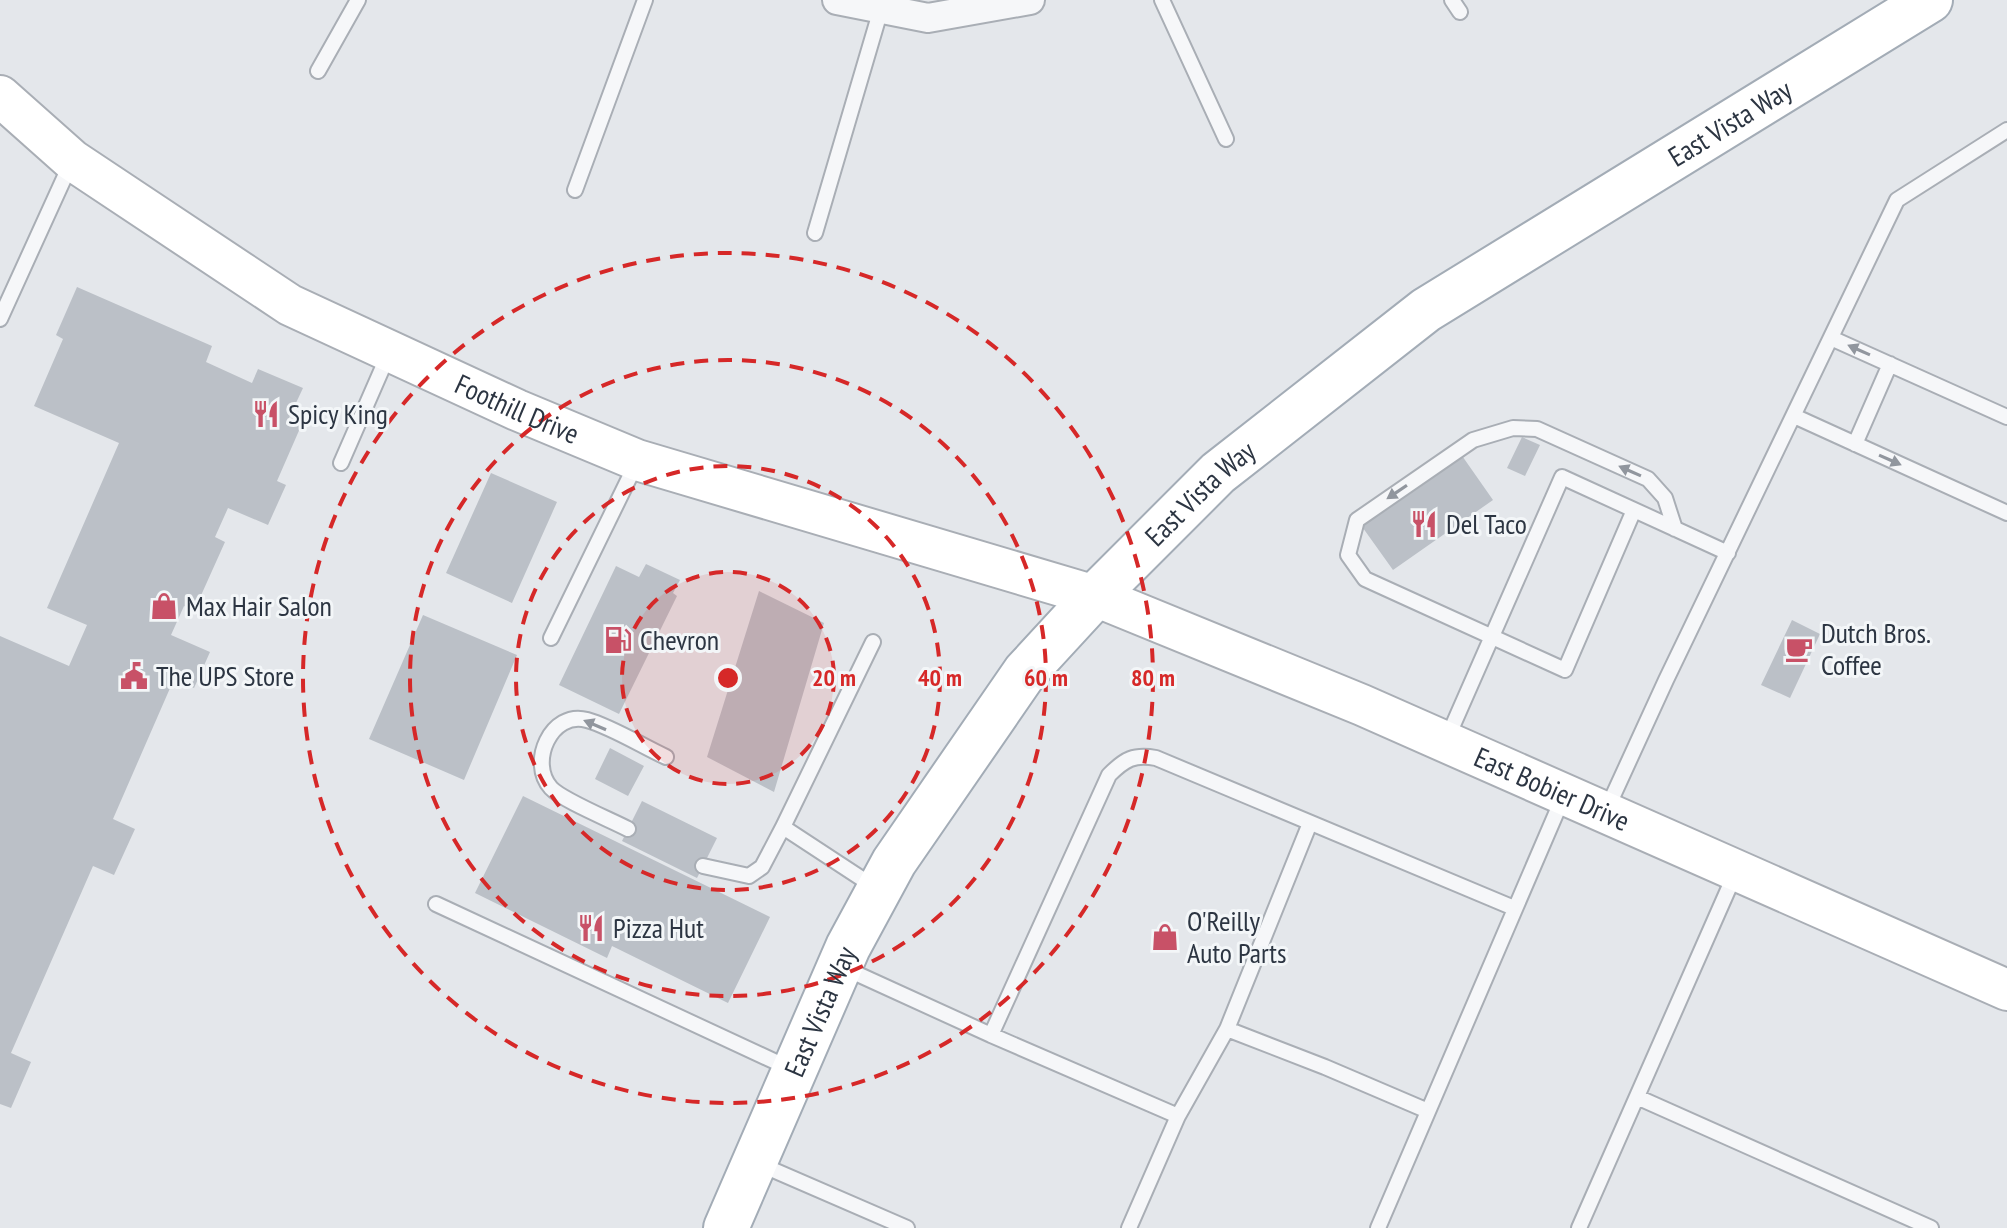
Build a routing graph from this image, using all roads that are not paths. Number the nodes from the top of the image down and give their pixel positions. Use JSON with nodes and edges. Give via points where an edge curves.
{"nodes":[{"id":1,"x":358,"y":0,"type":"edge"},
{"id":2,"x":645,"y":0,"type":"edge"},
{"id":3,"x":837,"y":0,"type":"edge"},
{"id":4,"x":1030,"y":0,"type":"edge"},
{"id":5,"x":1162,"y":0,"type":"edge"},
{"id":6,"x":1930,"y":0,"type":"edge"},
{"id":7,"x":881,"y":9,"type":"junction"},
{"id":8,"x":318,"y":71,"type":"dead end"},
{"id":9,"x":0,"y":96,"type":"edge"},
{"id":10,"x":2007,"y":130,"type":"edge"},
{"id":11,"x":1226,"y":139,"type":"dead end"},
{"id":12,"x":72,"y":160,"type":"junction"},
{"id":13,"x":575,"y":190,"type":"dead end"},
{"id":14,"x":815,"y":233,"type":"dead end"},
{"id":15,"x":0,"y":319,"type":"edge"},
{"id":16,"x":1831,"y":338,"type":"junction"},
{"id":17,"x":389,"y":352,"type":"junction"},
{"id":18,"x":1890,"y":364,"type":"junction"},
{"id":19,"x":2006,"y":414,"type":"edge"},
{"id":20,"x":1794,"y":416,"type":"junction"},
{"id":21,"x":1855,"y":444,"type":"junction"},
{"id":22,"x":637,"y":460,"type":"junction"},
{"id":23,"x":341,"y":463,"type":"dead end"},
{"id":24,"x":1634,"y":510,"type":"junction"},
{"id":25,"x":2007,"y":513,"type":"edge"},
{"id":26,"x":1675,"y":529,"type":"junction"},
{"id":27,"x":1728,"y":553,"type":"junction"},
{"id":28,"x":1095,"y":596,"type":"junction"},
{"id":29,"x":1491,"y":636,"type":"junction"},
{"id":30,"x":551,"y":638,"type":"dead end"},
{"id":31,"x":873,"y":642,"type":"dead end"},
{"id":32,"x":1445,"y":741,"type":"junction"},
{"id":33,"x":666,"y":757,"type":"dead end"},
{"id":34,"x":1565,"y":794,"type":"junction"},
{"id":35,"x":1606,"y":811,"type":"junction"},
{"id":36,"x":1310,"y":823,"type":"junction"},
{"id":37,"x":783,"y":827,"type":"junction"},
{"id":38,"x":628,"y":829,"type":"dead end"},
{"id":39,"x":703,"y":866,"type":"dead end"},
{"id":40,"x":1737,"y":870,"type":"junction"},
{"id":41,"x":879,"y":890,"type":"junction"},
{"id":42,"x":436,"y":904,"type":"dead end"},
{"id":43,"x":1514,"y":908,"type":"junction"},
{"id":44,"x":840,"y":966,"type":"junction"},
{"id":45,"x":2007,"y":990,"type":"edge"},
{"id":46,"x":1227,"y":1029,"type":"junction"},
{"id":47,"x":991,"y":1035,"type":"junction"},
{"id":48,"x":795,"y":1071,"type":"junction"},
{"id":49,"x":1637,"y":1097,"type":"junction"},
{"id":50,"x":1428,"y":1111,"type":"junction"},
{"id":51,"x":1178,"y":1116,"type":"junction"},
{"id":52,"x":755,"y":1162,"type":"junction"},
{"id":53,"x":899,"y":1226,"type":"edge"},
{"id":54,"x":726,"y":1228,"type":"edge"},
{"id":55,"x":1129,"y":1228,"type":"edge"},
{"id":56,"x":1378,"y":1228,"type":"edge"},
{"id":57,"x":1579,"y":1228,"type":"edge"},
{"id":58,"x":1931,"y":1228,"type":"edge"}],
"edges":[{"from":1,"to":8,"type":"lane"},
{"from":2,"to":13,"type":"lane"},
{"from":3,"to":7,"type":"street"},
{"from":4,"to":7,"type":"street","via":[[928,18]]},
{"from":5,"to":11,"type":"lane"},
{"from":6,"to":28,"type":"main road","name":"East Vista Way","via":[[1426,310],[1218,473]]},
{"from":7,"to":14,"type":"lane"},
{"from":9,"to":12,"type":"street","name":"Foothill Drive"},
{"from":10,"to":16,"type":"lane","via":[[1897,200]]},
{"from":12,"to":15,"type":"lane"},
{"from":12,"to":17,"type":"street","name":"Foothill Drive","via":[[290,305]]},
{"from":18,"to":16,"type":"lane","one_way":true},
{"from":16,"to":20,"type":"lane"},
{"from":17,"to":22,"type":"street","name":"Foothill Drive"},
{"from":17,"to":23,"type":"lane"},
{"from":18,"to":19,"type":"lane"},
{"from":18,"to":21,"type":"lane"},
{"from":20,"to":21,"type":"lane"},
{"from":20,"to":27,"type":"lane"},
{"from":21,"to":25,"type":"lane","one_way":true},
{"from":22,"to":28,"type":"street","name":"Foothill Drive"},
{"from":22,"to":30,"type":"lane"},
{"from":24,"to":26,"type":"lane"},
{"from":24,"to":29,"type":"lane","via":[[1562,477]]},
{"from":24,"to":29,"type":"lane","via":[[1565,670]]},
{"from":26,"to":27,"type":"lane"},
{"from":26,"to":29,"type":"lane","one_way":true,"via":[[1665,498],[1648,479],[1537,429],[1513,428],[1473,440],[1357,520],[1348,555],[1365,579]]},
{"from":27,"to":35,"type":"lane"},
{"from":28,"to":32,"type":"street","name":"East Bobier Drive"},
{"from":28,"to":41,"type":"main road","name":"East Vista Way","via":[[1025,672]]},
{"from":29,"to":32,"type":"lane"},
{"from":31,"to":37,"type":"lane"},
{"from":32,"to":34,"type":"street","name":"East Bobier Drive"},
{"from":33,"to":38,"type":"lane","one_way":true,"via":[[585,719],[569,719],[553,729],[541,768],[551,788]]},
{"from":34,"to":35,"type":"street","name":"East Bobier Drive"},
{"from":34,"to":43,"type":"lane"},
{"from":35,"to":40,"type":"street","name":"East Bobier Drive"},
{"from":36,"to":43,"type":"lane"},
{"from":36,"to":46,"type":"lane"},
{"from":36,"to":47,"type":"lane","via":[[1156,758],[1138,755],[1123,761],[1109,775]]},
{"from":37,"to":39,"type":"lane","via":[[762,867],[749,876]]},
{"from":37,"to":41,"type":"lane"},
{"from":40,"to":45,"type":"street","name":"East Bobier Drive"},
{"from":40,"to":49,"type":"lane"},
{"from":41,"to":44,"type":"main road","name":"East Vista Way"},
{"from":42,"to":48,"type":"lane"},
{"from":43,"to":50,"type":"lane"},
{"from":44,"to":47,"type":"lane"},
{"from":44,"to":48,"type":"main road","name":"East Vista Way"},
{"from":46,"to":50,"type":"lane"},
{"from":46,"to":51,"type":"lane"},
{"from":47,"to":51,"type":"lane"},
{"from":48,"to":52,"type":"main road","name":"East Vista Way"},
{"from":49,"to":57,"type":"lane"},
{"from":49,"to":58,"type":"lane"},
{"from":50,"to":56,"type":"lane"},
{"from":51,"to":55,"type":"lane"},
{"from":52,"to":53,"type":"lane"},
{"from":52,"to":54,"type":"main road","name":"East Vista Way"}]}
